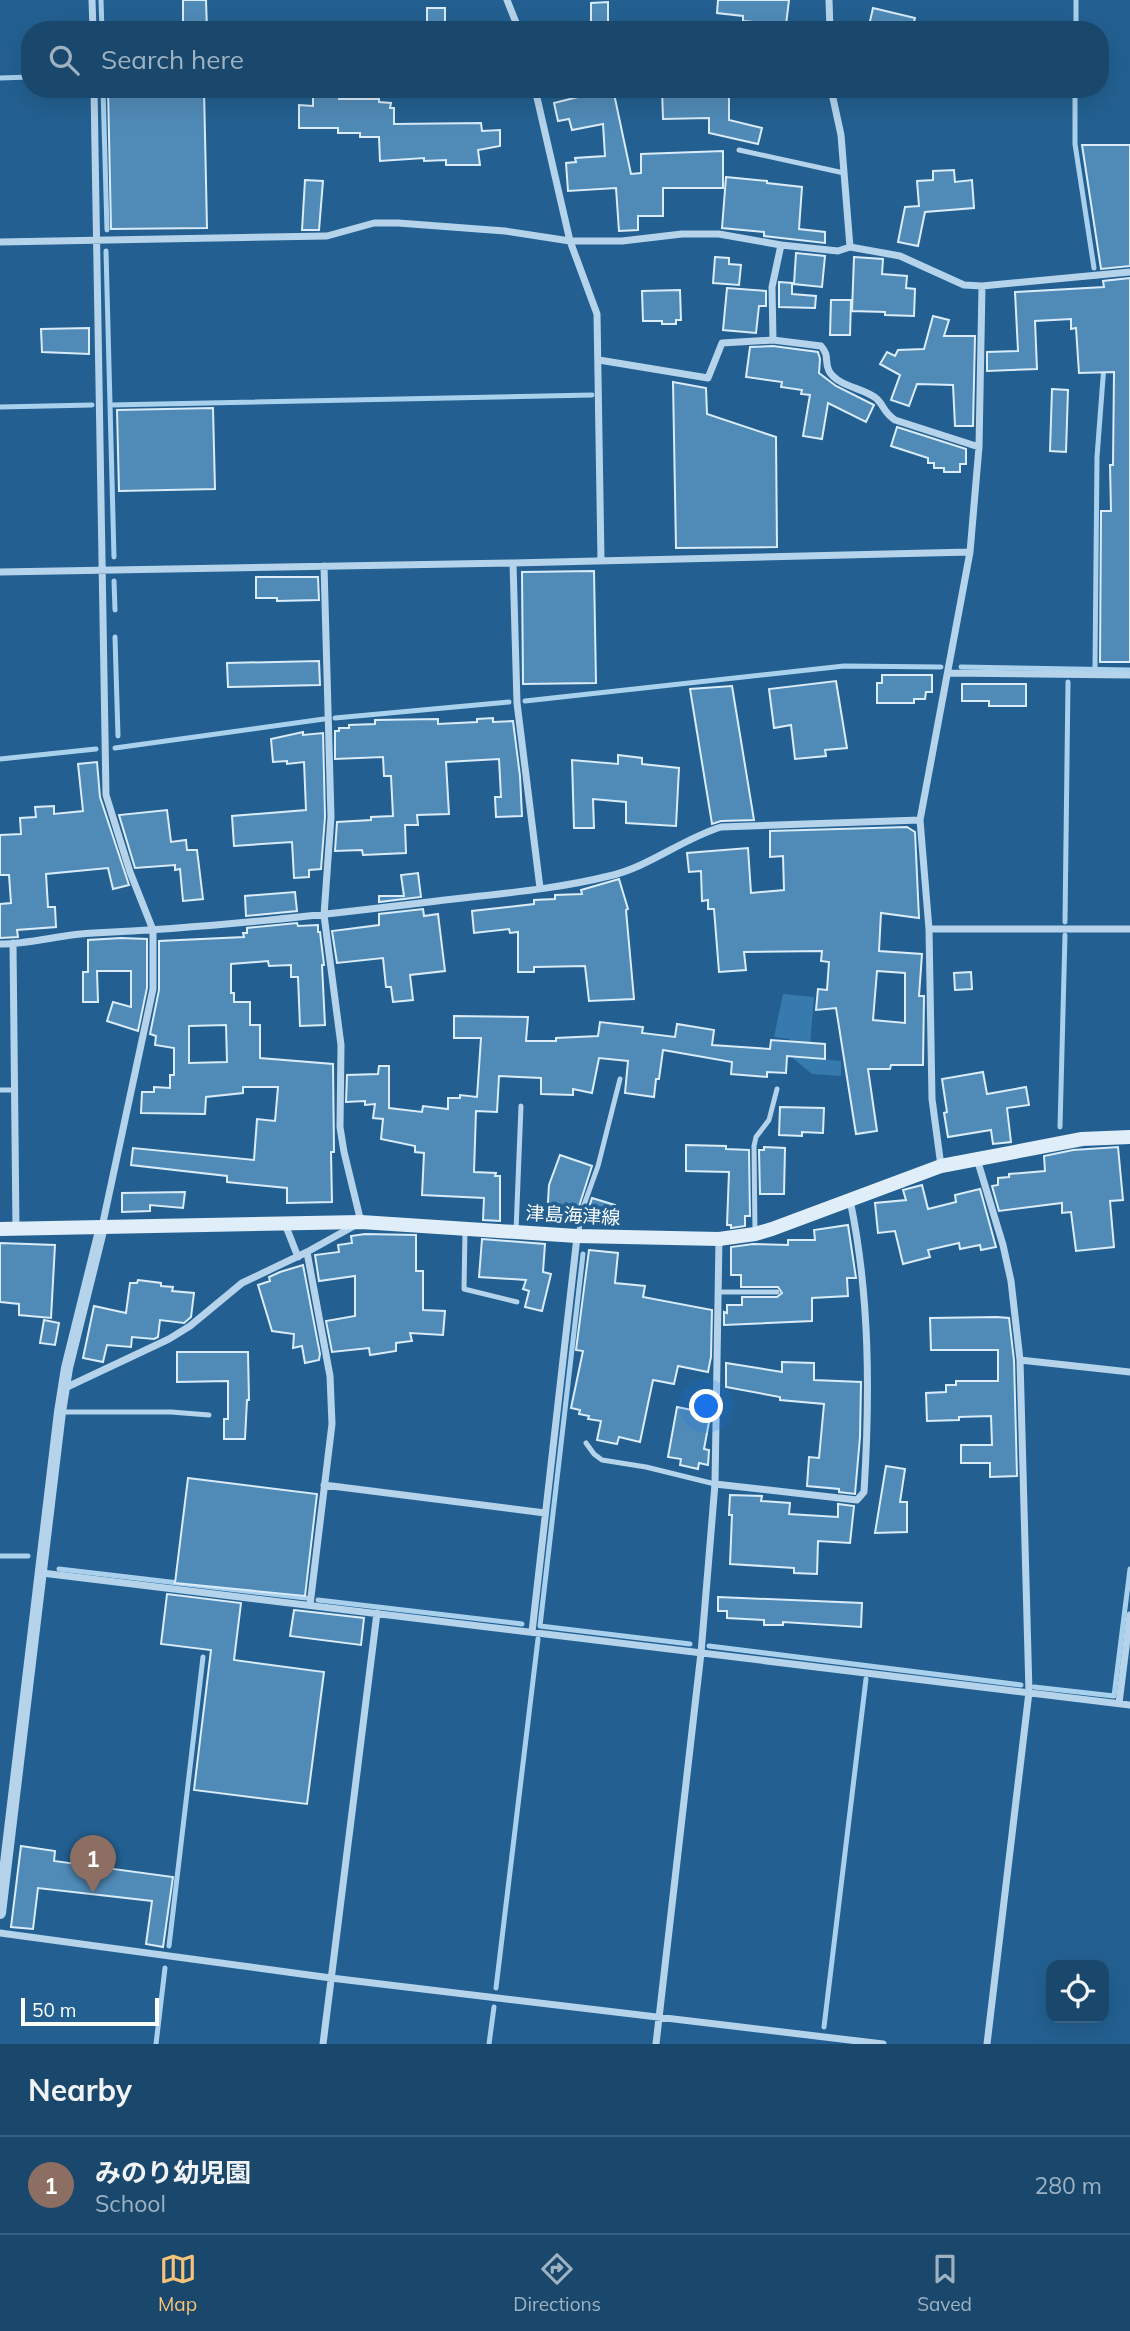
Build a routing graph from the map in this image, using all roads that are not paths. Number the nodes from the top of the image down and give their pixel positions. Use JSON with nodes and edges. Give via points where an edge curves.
{"nodes":[{"id":1,"x":92,"y":0,"type":"edge"},
{"id":2,"x":507,"y":0,"type":"edge"},
{"id":3,"x":829,"y":0,"type":"edge"},
{"id":4,"x":93,"y":21,"type":"edge"},
{"id":5,"x":515,"y":21,"type":"edge"},
{"id":6,"x":830,"y":21,"type":"edge"},
{"id":7,"x":94,"y":98,"type":"edge"},
{"id":8,"x":537,"y":98,"type":"edge"},
{"id":9,"x":833,"y":98,"type":"edge"},
{"id":10,"x":740,"y":150,"type":"dead end"},
{"id":11,"x":844,"y":173,"type":"junction"},
{"id":12,"x":96,"y":240,"type":"junction"},
{"id":13,"x":570,"y":241,"type":"junction"},
{"id":14,"x":0,"y":242,"type":"edge"},
{"id":15,"x":781,"y":245,"type":"junction"},
{"id":16,"x":850,"y":247,"type":"junction"},
{"id":17,"x":1130,"y":272,"type":"edge"},
{"id":18,"x":982,"y":286,"type":"junction"},
{"id":19,"x":773,"y":340,"type":"junction"},
{"id":20,"x":599,"y":360,"type":"junction"},
{"id":21,"x":979,"y":447,"type":"junction"},
{"id":22,"x":970,"y":552,"type":"junction"},
{"id":23,"x":601,"y":560,"type":"junction"},
{"id":24,"x":513,"y":564,"type":"junction"},
{"id":25,"x":324,"y":566,"type":"junction"},
{"id":26,"x":103,"y":570,"type":"junction"},
{"id":27,"x":0,"y":572,"type":"edge"},
{"id":28,"x":948,"y":673,"type":"junction"},
{"id":29,"x":1130,"y":675,"type":"edge"},
{"id":30,"x":920,"y":820,"type":"junction"},
{"id":31,"x":540,"y":888,"type":"junction"},
{"id":32,"x":324,"y":915,"type":"junction"},
{"id":33,"x":929,"y":929,"type":"junction"},
{"id":34,"x":1130,"y":929,"type":"edge"},
{"id":35,"x":153,"y":930,"type":"junction"},
{"id":36,"x":13,"y":943,"type":"junction"},
{"id":37,"x":0,"y":944,"type":"edge"},
{"id":38,"x":620,"y":1079,"type":"dead end"},
{"id":39,"x":777,"y":1088,"type":"dead end"},
{"id":40,"x":0,"y":1090,"type":"edge"},
{"id":41,"x":15,"y":1090,"type":"junction"},
{"id":42,"x":521,"y":1106,"type":"dead end"},
{"id":43,"x":1130,"y":1137,"type":"edge"},
{"id":44,"x":976,"y":1159,"type":"junction"},
{"id":45,"x":941,"y":1167,"type":"junction"},
{"id":46,"x":850,"y":1200,"type":"junction"},
{"id":47,"x":361,"y":1222,"type":"junction"},
{"id":48,"x":285,"y":1224,"type":"junction"},
{"id":49,"x":102,"y":1227,"type":"junction"},
{"id":50,"x":465,"y":1228,"type":"junction"},
{"id":51,"x":0,"y":1229,"type":"edge"},
{"id":52,"x":16,"y":1229,"type":"junction"},
{"id":53,"x":516,"y":1231,"type":"junction"},
{"id":54,"x":755,"y":1234,"type":"junction"},
{"id":55,"x":578,"y":1236,"type":"junction"},
{"id":56,"x":719,"y":1238,"type":"junction"},
{"id":57,"x":307,"y":1252,"type":"junction"},
{"id":58,"x":298,"y":1257,"type":"junction"},
{"id":59,"x":718,"y":1292,"type":"junction"},
{"id":60,"x":777,"y":1292,"type":"dead end"},
{"id":61,"x":517,"y":1302,"type":"dead end"},
{"id":62,"x":1020,"y":1360,"type":"junction"},
{"id":63,"x":1130,"y":1372,"type":"edge"},
{"id":64,"x":64,"y":1389,"type":"junction"},
{"id":65,"x":60,"y":1412,"type":"junction"},
{"id":66,"x":209,"y":1415,"type":"dead end"},
{"id":67,"x":586,"y":1443,"type":"dead end"},
{"id":68,"x":715,"y":1484,"type":"junction"},
{"id":69,"x":324,"y":1485,"type":"junction"},
{"id":70,"x":545,"y":1513,"type":"junction"},
{"id":71,"x":42,"y":1573,"type":"junction"},
{"id":72,"x":310,"y":1605,"type":"junction"},
{"id":73,"x":377,"y":1613,"type":"junction"},
{"id":74,"x":1130,"y":1615,"type":"edge"},
{"id":75,"x":532,"y":1632,"type":"junction"},
{"id":76,"x":701,"y":1653,"type":"junction"},
{"id":77,"x":1029,"y":1692,"type":"junction"},
{"id":78,"x":1119,"y":1703,"type":"junction"},
{"id":79,"x":1130,"y":1705,"type":"edge"},
{"id":80,"x":0,"y":1913,"type":"edge"},
{"id":81,"x":0,"y":1933,"type":"edge"},
{"id":82,"x":331,"y":1978,"type":"junction"},
{"id":83,"x":659,"y":2018,"type":"junction"},
{"id":84,"x":323,"y":2044,"type":"edge"},
{"id":85,"x":656,"y":2044,"type":"edge"},
{"id":86,"x":883,"y":2044,"type":"edge"},
{"id":87,"x":987,"y":2044,"type":"edge"}],
"edges":[{"from":1,"to":4,"type":"street"},
{"from":2,"to":5,"type":"street"},
{"from":3,"to":6,"type":"street"},
{"from":7,"to":12,"type":"street"},
{"from":8,"to":13,"type":"street"},
{"from":9,"to":11,"type":"street"},
{"from":10,"to":11,"type":"lane"},
{"from":11,"to":16,"type":"street"},
{"from":12,"to":13,"type":"street","via":[[327,236],[374,223],[398,223]]},
{"from":12,"to":14,"type":"street"},
{"from":12,"to":26,"type":"street"},
{"from":13,"to":15,"type":"street","via":[[719,234]]},
{"from":13,"to":20,"type":"street","via":[[597,314]]},
{"from":15,"to":16,"type":"street","via":[[838,251]]},
{"from":15,"to":19,"type":"street","via":[[772,287]]},
{"from":16,"to":18,"type":"street","via":[[900,256],[964,285]]},
{"from":17,"to":18,"type":"street"},
{"from":18,"to":21,"type":"street"},
{"from":19,"to":20,"type":"street","via":[[722,343],[708,378]]},
{"from":19,"to":21,"type":"street","via":[[821,346],[834,377],[877,399],[885,414]]},
{"from":20,"to":23,"type":"street"},
{"from":21,"to":22,"type":"street"},
{"from":22,"to":23,"type":"street"},
{"from":22,"to":28,"type":"street"},
{"from":23,"to":24,"type":"street"},
{"from":24,"to":25,"type":"street"},
{"from":24,"to":31,"type":"street","via":[[517,703]]},
{"from":25,"to":26,"type":"street"},
{"from":25,"to":32,"type":"street","via":[[331,817]]},
{"from":26,"to":27,"type":"street"},
{"from":26,"to":35,"type":"street","via":[[106,795]]},
{"from":28,"to":29,"type":"street"},
{"from":28,"to":30,"type":"street"},
{"from":30,"to":31,"type":"street","via":[[720,827],[627,871]]},
{"from":30,"to":33,"type":"street"},
{"from":31,"to":32,"type":"street"},
{"from":32,"to":35,"type":"street"},
{"from":32,"to":47,"type":"street","via":[[341,1045],[340,1127]]},
{"from":33,"to":34,"type":"street"},
{"from":33,"to":45,"type":"street","via":[[932,1099]]},
{"from":35,"to":36,"type":"street"},
{"from":35,"to":49,"type":"street","via":[[153,989]]},
{"from":36,"to":37,"type":"street"},
{"from":36,"to":41,"type":"street"},
{"from":38,"to":55,"type":"lane"},
{"from":39,"to":54,"type":"lane","via":[[769,1120],[754,1146]]},
{"from":40,"to":41,"type":"lane"},
{"from":41,"to":52,"type":"street"},
{"from":42,"to":53,"type":"lane"},
{"from":43,"to":44,"type":"main road","name":"津島海津線","via":[[1082,1139]]},
{"from":44,"to":45,"type":"main road","name":"津島海津線"},
{"from":44,"to":62,"type":"street","via":[[1011,1281]]},
{"from":45,"to":46,"type":"main road","name":"津島海津線"},
{"from":46,"to":54,"type":"main road","name":"津島海津線"},
{"from":46,"to":68,"type":"street","via":[[860,1249],[869,1410],[864,1492],[857,1500]]},
{"from":47,"to":48,"type":"main road","name":"津島海津線"},
{"from":47,"to":50,"type":"main road","name":"津島海津線"},
{"from":47,"to":57,"type":"street"},
{"from":48,"to":49,"type":"main road","name":"津島海津線"},
{"from":48,"to":58,"type":"street"},
{"from":49,"to":52,"type":"main road","name":"津島海津線"},
{"from":49,"to":64,"type":"street"},
{"from":50,"to":53,"type":"main road","name":"津島海津線"},
{"from":50,"to":61,"type":"lane","via":[[464,1289]]},
{"from":51,"to":52,"type":"main road","name":"津島海津線"},
{"from":53,"to":55,"type":"main road","name":"津島海津線"},
{"from":54,"to":56,"type":"main road","name":"津島海津線"},
{"from":55,"to":56,"type":"main road","name":"津島海津線"},
{"from":55,"to":70,"type":"street"},
{"from":56,"to":59,"type":"street"},
{"from":57,"to":58,"type":"street"},
{"from":57,"to":69,"type":"street","via":[[330,1376],[332,1424]]},
{"from":58,"to":64,"type":"street","via":[[242,1283],[169,1339]]},
{"from":59,"to":60,"type":"lane"},
{"from":59,"to":68,"type":"street"},
{"from":62,"to":63,"type":"street"},
{"from":62,"to":77,"type":"street"},
{"from":64,"to":65,"type":"street"},
{"from":65,"to":66,"type":"lane"},
{"from":65,"to":71,"type":"street"},
{"from":67,"to":68,"type":"lane","via":[[594,1454],[612,1463],[646,1466]]},
{"from":68,"to":76,"type":"street"},
{"from":69,"to":70,"type":"street"},
{"from":69,"to":72,"type":"street"},
{"from":70,"to":75,"type":"street"},
{"from":71,"to":72,"type":"street"},
{"from":71,"to":80,"type":"street"},
{"from":72,"to":73,"type":"street"},
{"from":73,"to":75,"type":"street"},
{"from":73,"to":82,"type":"street"},
{"from":74,"to":78,"type":"street"},
{"from":75,"to":76,"type":"street"},
{"from":76,"to":77,"type":"street"},
{"from":76,"to":83,"type":"street"},
{"from":77,"to":78,"type":"street"},
{"from":77,"to":87,"type":"street"},
{"from":78,"to":79,"type":"street"},
{"from":81,"to":82,"type":"street"},
{"from":82,"to":83,"type":"street"},
{"from":82,"to":84,"type":"street"},
{"from":83,"to":85,"type":"street"},
{"from":83,"to":86,"type":"street"}]}
